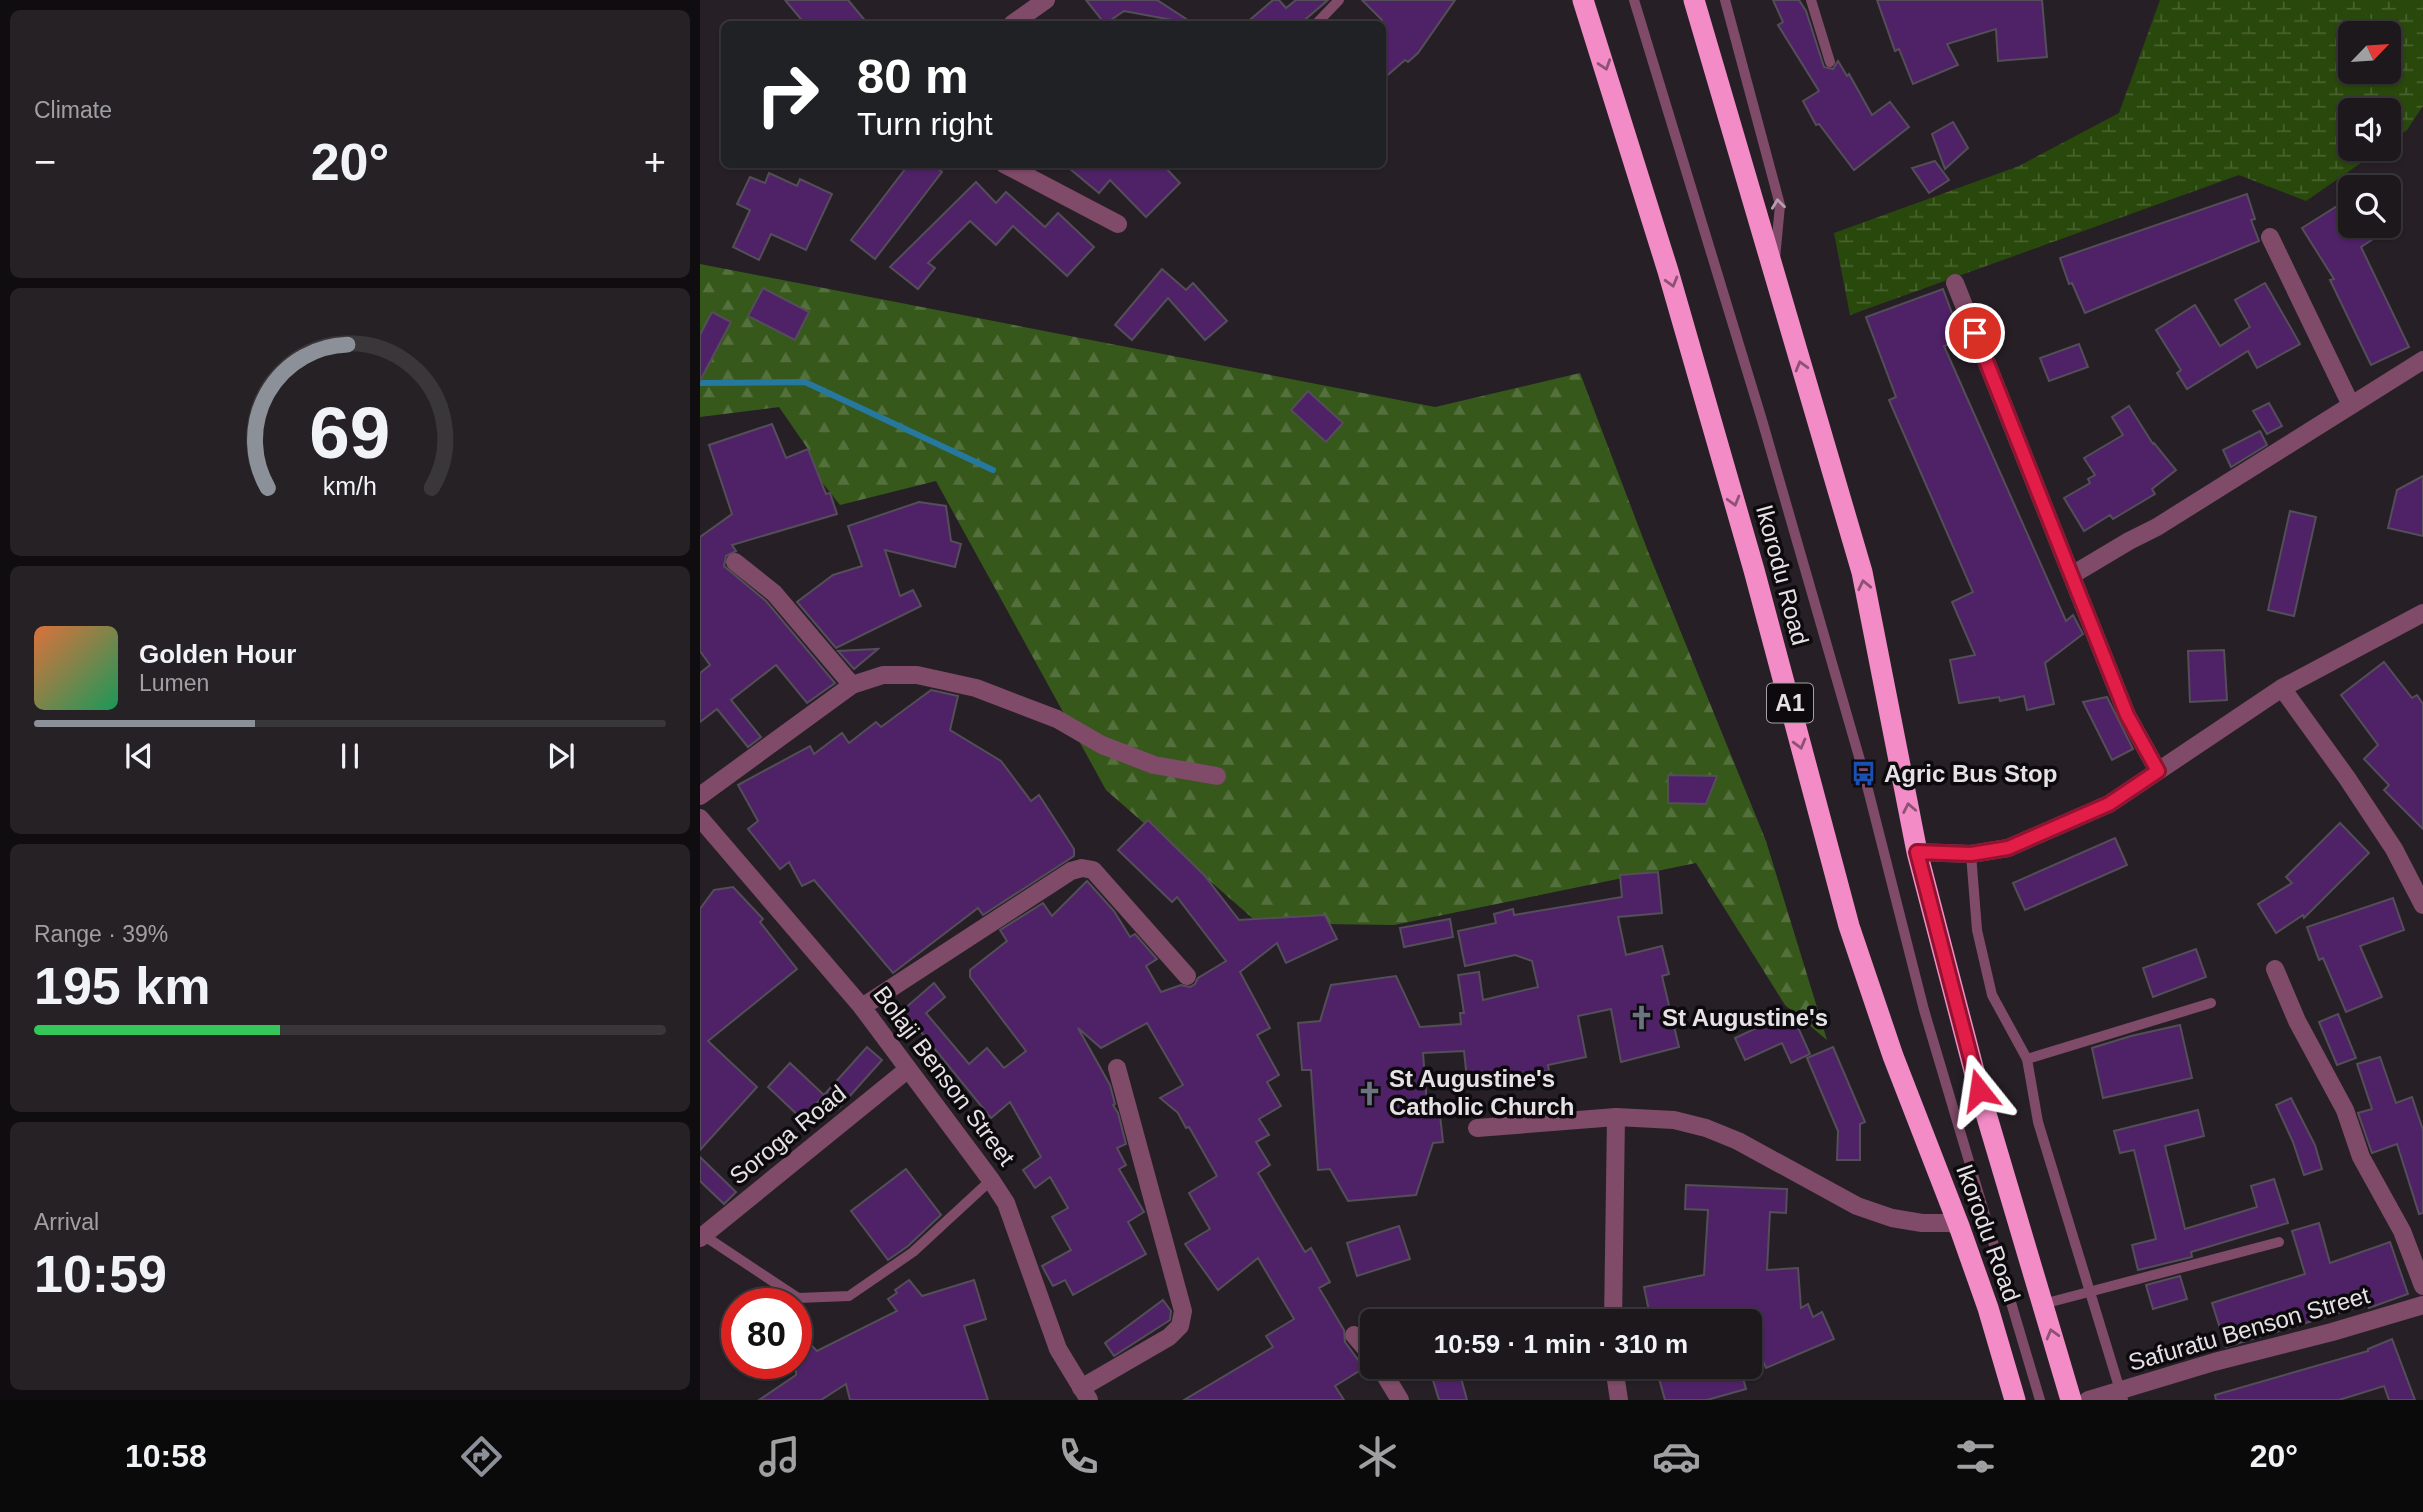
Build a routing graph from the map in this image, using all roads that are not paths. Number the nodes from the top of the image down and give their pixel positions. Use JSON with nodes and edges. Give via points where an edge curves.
{"nodes":[{"id":1,"x":1046,"y":0,"type":"edge"},
{"id":2,"x":1339,"y":0,"type":"edge"},
{"id":3,"x":1583,"y":0,"type":"edge"},
{"id":4,"x":1634,"y":0,"type":"edge"},
{"id":5,"x":1694,"y":0,"type":"edge"},
{"id":6,"x":1725,"y":0,"type":"edge"},
{"id":7,"x":1811,"y":0,"type":"edge"},
{"id":8,"x":1016,"y":21,"type":"edge"},
{"id":9,"x":1319,"y":21,"type":"edge"},
{"id":10,"x":1830,"y":62,"type":"dead end"},
{"id":11,"x":1011,"y":168,"type":"edge"},
{"id":12,"x":1118,"y":225,"type":"dead end"},
{"id":13,"x":2270,"y":237,"type":"dead end"},
{"id":14,"x":1773,"y":272,"type":"junction"},
{"id":15,"x":1955,"y":283,"type":"dead end"},
{"id":16,"x":2423,"y":360,"type":"edge"},
{"id":17,"x":2351,"y":405,"type":"junction"},
{"id":18,"x":735,"y":562,"type":"dead end"},
{"id":19,"x":2072,"y":575,"type":"junction"},
{"id":20,"x":2423,"y":613,"type":"edge"},
{"id":21,"x":852,"y":685,"type":"junction"},
{"id":22,"x":2282,"y":688,"type":"junction"},
{"id":23,"x":2158,"y":771,"type":"junction"},
{"id":24,"x":1217,"y":776,"type":"dead end"},
{"id":25,"x":700,"y":796,"type":"edge"},
{"id":26,"x":700,"y":818,"type":"edge"},
{"id":27,"x":1917,"y":852,"type":"junction"},
{"id":28,"x":1971,"y":854,"type":"junction"},
{"id":29,"x":2423,"y":905,"type":"edge"},
{"id":30,"x":2275,"y":970,"type":"dead end"},
{"id":31,"x":1187,"y":976,"type":"dead end"},
{"id":32,"x":2211,"y":1003,"type":"dead end"},
{"id":33,"x":862,"y":1007,"type":"junction"},
{"id":34,"x":2026,"y":1059,"type":"junction"},
{"id":35,"x":1117,"y":1068,"type":"dead end"},
{"id":36,"x":907,"y":1070,"type":"junction"},
{"id":37,"x":1616,"y":1117,"type":"junction"},
{"id":38,"x":1478,"y":1128,"type":"dead end"},
{"id":39,"x":992,"y":1180,"type":"junction"},
{"id":40,"x":1959,"y":1226,"type":"junction"},
{"id":41,"x":701,"y":1235,"type":"edge"},
{"id":42,"x":2279,"y":1242,"type":"dead end"},
{"id":43,"x":2423,"y":1286,"type":"edge"},
{"id":44,"x":2089,"y":1292,"type":"junction"},
{"id":45,"x":2043,"y":1304,"type":"junction"},
{"id":46,"x":2423,"y":1305,"type":"edge"},
{"id":47,"x":1613,"y":1309,"type":"edge"},
{"id":48,"x":1354,"y":1335,"type":"dead end"},
{"id":49,"x":1360,"y":1342,"type":"edge"},
{"id":50,"x":1387,"y":1379,"type":"edge"},
{"id":51,"x":1616,"y":1379,"type":"edge"},
{"id":52,"x":1085,"y":1394,"type":"edge"},
{"id":53,"x":2121,"y":1395,"type":"edge"},
{"id":54,"x":1400,"y":1400,"type":"edge"},
{"id":55,"x":1619,"y":1400,"type":"edge"},
{"id":56,"x":2015,"y":1400,"type":"edge"},
{"id":57,"x":2040,"y":1400,"type":"edge"},
{"id":58,"x":2071,"y":1400,"type":"edge"},
{"id":59,"x":2088,"y":1400,"type":"edge"}],
"edges":[{"from":1,"to":8,"type":"street"},
{"from":2,"to":9,"type":"lane"},
{"from":3,"to":40,"type":"highway","name":"Ikorodu Road","number":"A1","one_way":true,"via":[[1668,271],[1754,570],[1849,926],[1892,1056]]},
{"from":4,"to":57,"type":"lane","via":[[1762,420],[1864,774],[1924,1010]]},
{"from":5,"to":14,"type":"highway","name":"Ikorodu Road"},
{"from":14,"to":6,"type":"lane","one_way":true,"via":[[1780,205]]},
{"from":7,"to":10,"type":"lane"},
{"from":11,"to":12,"type":"street"},
{"from":13,"to":17,"type":"street"},
{"from":27,"to":14,"type":"highway","name":"Ikorodu Road","one_way":true,"via":[[1862,572]]},
{"from":15,"to":19,"type":"street"},
{"from":16,"to":17,"type":"street"},
{"from":17,"to":19,"type":"street"},
{"from":18,"to":21,"type":"street","via":[[774,593]]},
{"from":19,"to":23,"type":"street","via":[[2127,715]]},
{"from":20,"to":22,"type":"street"},
{"from":21,"to":24,"type":"street","via":[[883,675],[917,675],[976,688],[1057,719],[1102,745],[1154,765]]},
{"from":21,"to":25,"type":"street"},
{"from":22,"to":23,"type":"street"},
{"from":22,"to":29,"type":"street","via":[[2394,849]]},
{"from":23,"to":28,"type":"street","via":[[2109,804],[2008,848]]},
{"from":26,"to":33,"type":"street","name":"Bolaji Benson Street"},
{"from":27,"to":28,"type":"street"},
{"from":27,"to":45,"type":"highway","name":"Ikorodu Road","via":[[1979,1090]]},
{"from":28,"to":34,"type":"lane","via":[[1977,930],[1992,995]]},
{"from":30,"to":43,"type":"street","via":[[2345,1110],[2361,1157],[2402,1231]]},
{"from":31,"to":33,"type":"street","via":[[1093,870],[1082,868],[1070,871]]},
{"from":32,"to":34,"type":"lane"},
{"from":33,"to":36,"type":"street","name":"Bolaji Benson Street"},
{"from":34,"to":44,"type":"lane","via":[[2038,1122]]},
{"from":35,"to":52,"type":"street","via":[[1183,1311],[1180,1326],[1169,1337]]},
{"from":36,"to":39,"type":"street","name":"Bolaji Benson Street"},
{"from":36,"to":41,"type":"street","name":"Soroga Road"},
{"from":37,"to":38,"type":"street"},
{"from":37,"to":40,"type":"street","via":[[1674,1120],[1706,1128],[1857,1206],[1892,1219]]},
{"from":37,"to":47,"type":"street"},
{"from":39,"to":41,"type":"lane","via":[[913,1252],[849,1296],[799,1298]]},
{"from":39,"to":52,"type":"street","name":"Bolaji Benson Street","via":[[1006,1203],[1058,1349]]},
{"from":40,"to":56,"type":"highway","name":"Ikorodu Road","number":"A1"},
{"from":42,"to":44,"type":"lane"},
{"from":44,"to":45,"type":"lane"},
{"from":44,"to":53,"type":"lane"},
{"from":58,"to":45,"type":"highway","name":"Ikorodu Road","one_way":true},
{"from":46,"to":53,"type":"street","name":"Safuratu Benson Street","via":[[2214,1362]]},
{"from":48,"to":49,"type":"street"},
{"from":50,"to":54,"type":"street"},
{"from":51,"to":55,"type":"street"},
{"from":53,"to":59,"type":"street","name":"Safuratu Benson Street"}]}
